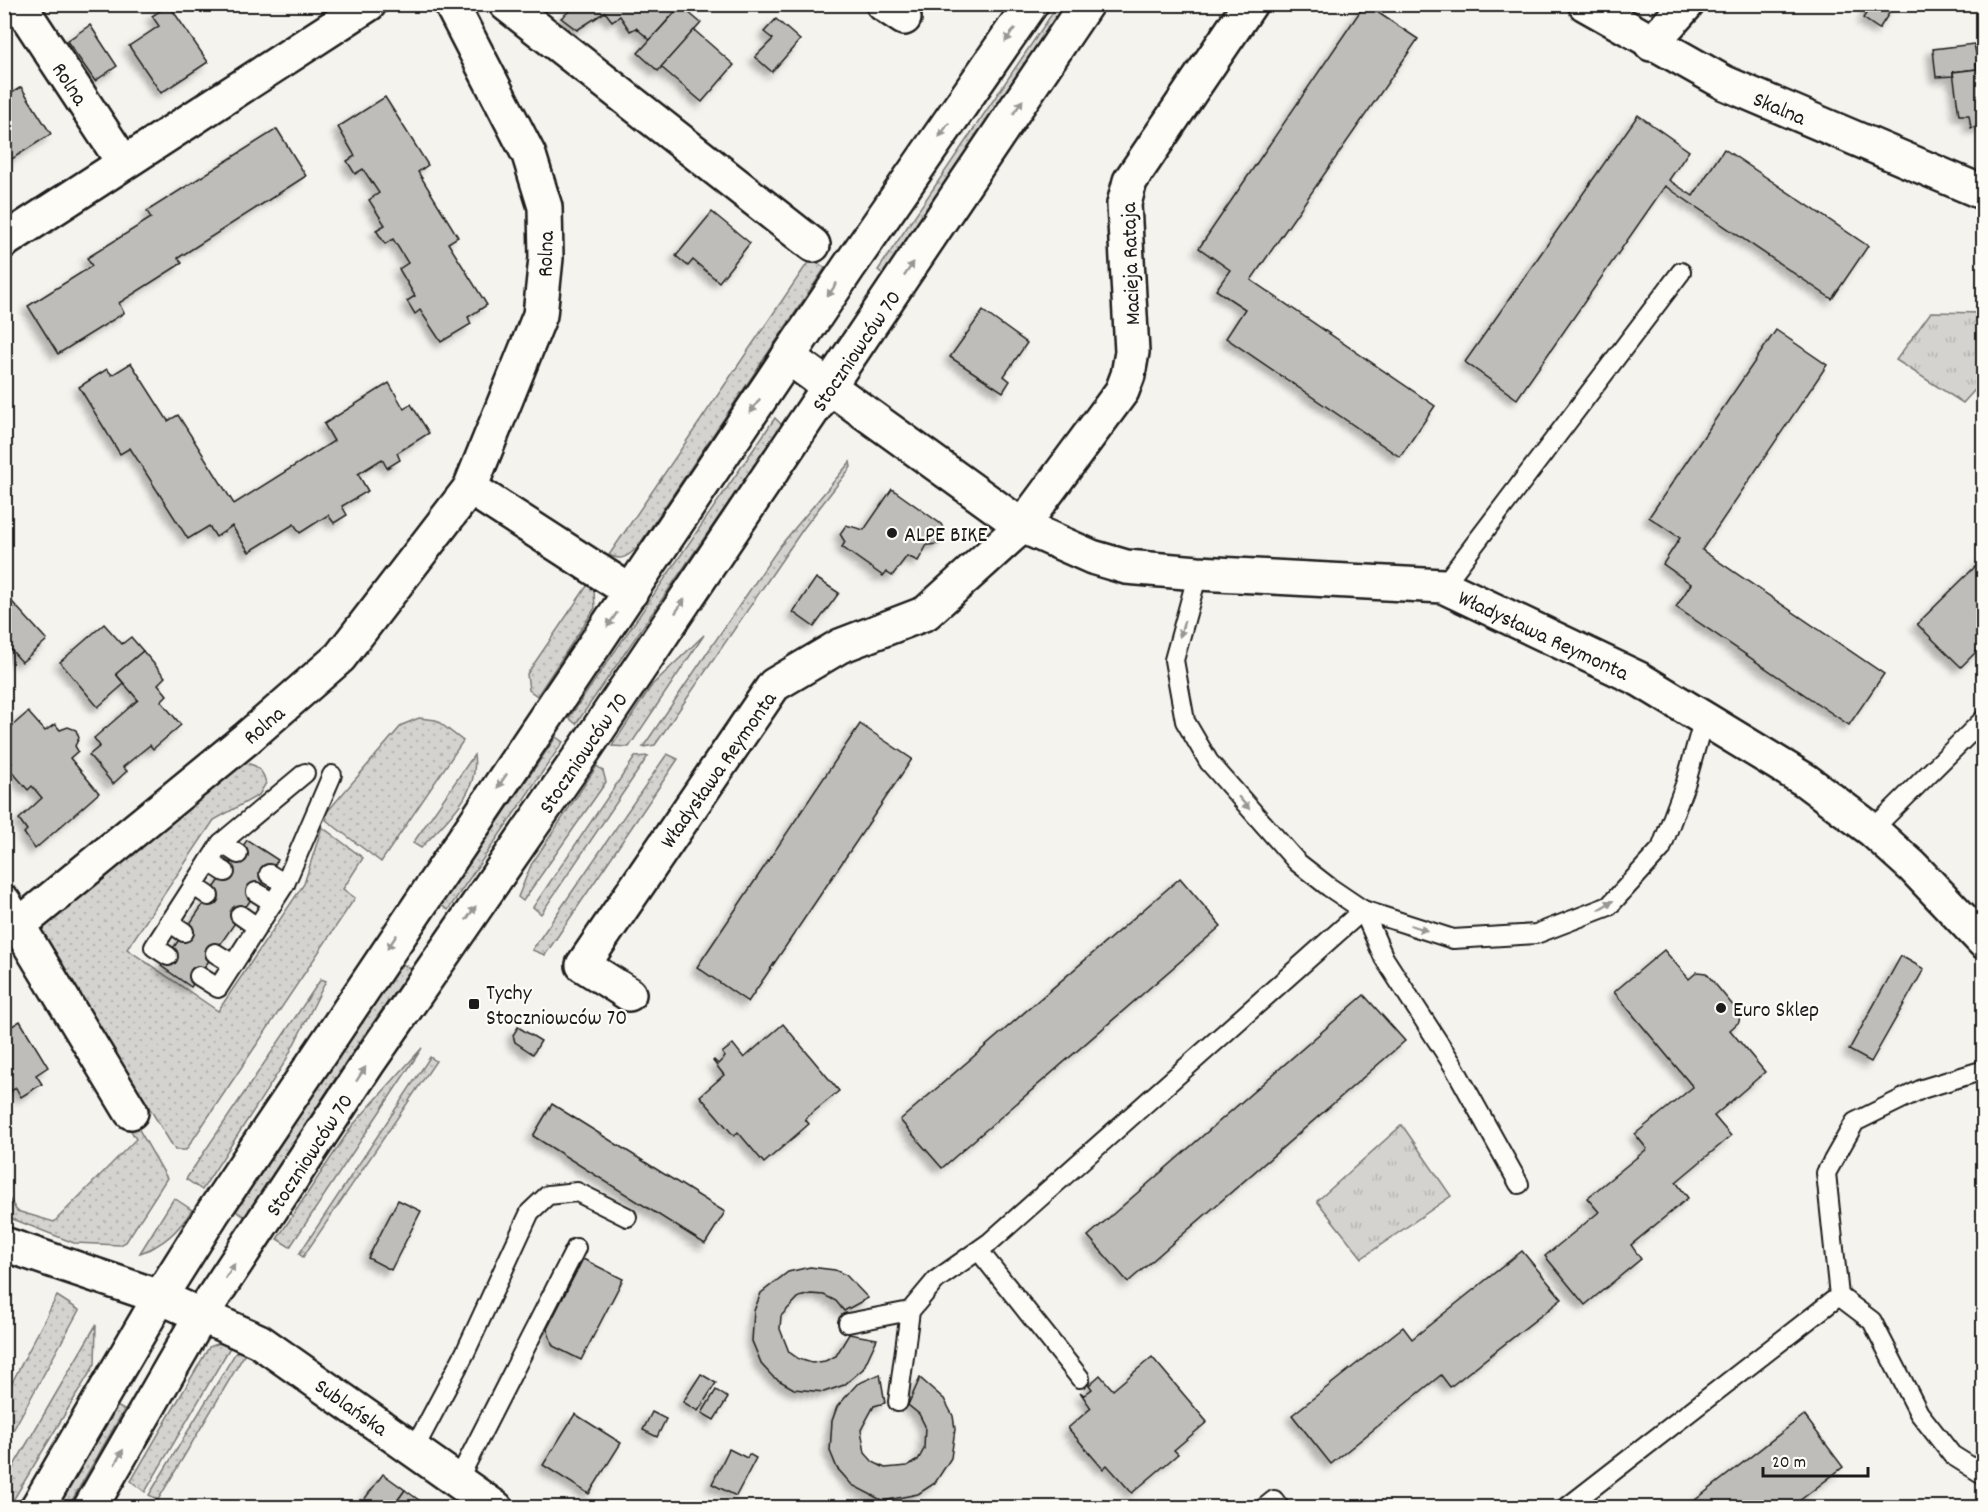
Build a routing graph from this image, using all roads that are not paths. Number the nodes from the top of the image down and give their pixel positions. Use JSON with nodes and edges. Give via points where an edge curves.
{"nodes":[{"id":1,"x":19,"y":4,"type":"edge"},
{"id":2,"x":369,"y":4,"type":"edge"},
{"id":3,"x":494,"y":4,"type":"edge"},
{"id":4,"x":506,"y":4,"type":"edge"},
{"id":5,"x":1031,"y":4,"type":"edge"},
{"id":6,"x":1086,"y":4,"type":"edge"},
{"id":7,"x":1250,"y":4,"type":"edge"},
{"id":8,"x":1585,"y":4,"type":"edge"},
{"id":9,"x":1687,"y":4,"type":"edge"},
{"id":10,"x":456,"y":15,"type":"edge"},
{"id":11,"x":1651,"y":44,"type":"junction"},
{"id":12,"x":123,"y":162,"type":"junction"},
{"id":13,"x":1983,"y":193,"type":"edge"},
{"id":14,"x":4,"y":241,"type":"edge"},
{"id":15,"x":813,"y":245,"type":"dead end"},
{"id":16,"x":1681,"y":272,"type":"dead end"},
{"id":17,"x":788,"y":357,"type":"junction"},
{"id":18,"x":830,"y":387,"type":"junction"},
{"id":19,"x":470,"y":488,"type":"junction"},
{"id":20,"x":1022,"y":526,"type":"junction"},
{"id":21,"x":1198,"y":573,"type":"junction"},
{"id":22,"x":1443,"y":586,"type":"junction"},
{"id":23,"x":631,"y":592,"type":"junction"},
{"id":24,"x":1704,"y":718,"type":"junction"},
{"id":25,"x":1983,"y":719,"type":"edge"},
{"id":26,"x":305,"y":773,"type":"dead end"},
{"id":27,"x":333,"y":775,"type":"dead end"},
{"id":28,"x":1872,"y":830,"type":"junction"},
{"id":29,"x":221,"y":843,"type":"junction"},
{"id":30,"x":238,"y":854,"type":"dead end"},
{"id":31,"x":209,"y":862,"type":"junction"},
{"id":32,"x":225,"y":872,"type":"dead end"},
{"id":33,"x":269,"y":874,"type":"dead end"},
{"id":34,"x":285,"y":884,"type":"junction"},
{"id":35,"x":193,"y":885,"type":"junction"},
{"id":36,"x":256,"y":892,"type":"dead end"},
{"id":37,"x":209,"y":896,"type":"dead end"},
{"id":38,"x":273,"y":903,"type":"junction"},
{"id":39,"x":1363,"y":910,"type":"junction"},
{"id":40,"x":240,"y":915,"type":"dead end"},
{"id":41,"x":9,"y":921,"type":"edge"},
{"id":42,"x":257,"y":927,"type":"junction"},
{"id":43,"x":1983,"y":942,"type":"edge"},
{"id":44,"x":215,"y":953,"type":"dead end"},
{"id":45,"x":168,"y":956,"type":"dead end"},
{"id":46,"x":233,"y":964,"type":"junction"},
{"id":47,"x":199,"y":976,"type":"dead end"},
{"id":48,"x":629,"y":994,"type":"dead end"},
{"id":49,"x":1983,"y":1070,"type":"edge"},
{"id":50,"x":131,"y":1112,"type":"dead end"},
{"id":51,"x":1519,"y":1184,"type":"dead end"},
{"id":52,"x":627,"y":1217,"type":"dead end"},
{"id":53,"x":4,"y":1244,"type":"edge"},
{"id":54,"x":576,"y":1248,"type":"dead end"},
{"id":55,"x":979,"y":1251,"type":"junction"},
{"id":56,"x":1839,"y":1296,"type":"junction"},
{"id":57,"x":160,"y":1297,"type":"junction"},
{"id":58,"x":910,"y":1311,"type":"junction"},
{"id":59,"x":202,"y":1314,"type":"junction"},
{"id":60,"x":848,"y":1323,"type":"dead end"},
{"id":61,"x":1080,"y":1378,"type":"dead end"},
{"id":62,"x":898,"y":1402,"type":"dead end"},
{"id":63,"x":414,"y":1449,"type":"junction"},
{"id":64,"x":1983,"y":1475,"type":"edge"},
{"id":65,"x":458,"y":1480,"type":"junction"},
{"id":66,"x":37,"y":1508,"type":"edge"},
{"id":67,"x":90,"y":1508,"type":"edge"},
{"id":68,"x":496,"y":1508,"type":"edge"},
{"id":69,"x":1264,"y":1508,"type":"edge"},
{"id":70,"x":1280,"y":1508,"type":"edge"},
{"id":71,"x":1566,"y":1508,"type":"edge"}],
"edges":[{"from":1,"to":12,"type":"street","name":"Rolna"},
{"from":2,"to":12,"type":"street"},
{"from":3,"to":10,"type":"street","name":"Rolna"},
{"from":4,"to":15,"type":"street"},
{"from":5,"to":17,"type":"street","name":"Stoczniowców 70","one_way":true},
{"from":18,"to":6,"type":"street","name":"Stoczniowców 70","one_way":true},
{"from":7,"to":20,"type":"street","name":"Macieja Rataja","via":[[1130,181],[1124,204],[1132,352],[1128,375],[1122,391]]},
{"from":8,"to":11,"type":"street","name":"Skalna"},
{"from":9,"to":11,"type":"street"},
{"from":10,"to":19,"type":"street","name":"Rolna","via":[[529,155],[545,207],[546,258],[540,315]]},
{"from":11,"to":13,"type":"street","name":"Skalna","via":[[1725,83]]},
{"from":12,"to":14,"type":"street"},
{"from":16,"to":22,"type":"lane"},
{"from":17,"to":18,"type":"street","name":"Władysława Reymonta"},
{"from":17,"to":23,"type":"street","name":"Stoczniowców 70","one_way":true},
{"from":18,"to":20,"type":"street","name":"Władysława Reymonta"},
{"from":59,"to":18,"type":"street","name":"Stoczniowców 70","one_way":true,"via":[[428,975]]},
{"from":19,"to":23,"type":"street"},
{"from":19,"to":41,"type":"street","name":"Rolna","via":[[340,657],[246,739]]},
{"from":20,"to":21,"type":"street","name":"Władysława Reymonta","via":[[1092,557],[1126,567]]},
{"from":20,"to":48,"type":"street","name":"Władysława Reymonta","via":[[926,613],[840,646],[774,685],[584,965]]},
{"from":21,"to":22,"type":"street","name":"Władysława Reymonta"},
{"from":21,"to":39,"type":"lane","one_way":true,"via":[[1174,660],[1185,721],[1209,762],[1297,862]]},
{"from":22,"to":24,"type":"street","name":"Władysława Reymonta","via":[[1639,679]]},
{"from":23,"to":57,"type":"street","name":"Stoczniowców 70","one_way":true,"via":[[389,947]]},
{"from":24,"to":28,"type":"street","name":"Władysława Reymonta","via":[[1805,780]]},
{"from":39,"to":24,"type":"lane","one_way":true,"via":[[1453,939],[1536,934],[1609,906],[1661,849]]},
{"from":25,"to":28,"type":"lane"},
{"from":26,"to":29,"type":"lane"},
{"from":27,"to":34,"type":"lane"},
{"from":28,"to":43,"type":"street","name":"Władysława Reymonta"},
{"from":29,"to":30,"type":"lane"},
{"from":29,"to":31,"type":"lane"},
{"from":31,"to":32,"type":"lane"},
{"from":31,"to":35,"type":"lane"},
{"from":33,"to":34,"type":"lane"},
{"from":34,"to":38,"type":"lane"},
{"from":35,"to":37,"type":"lane"},
{"from":35,"to":45,"type":"lane","via":[[176,927],[153,947]]},
{"from":36,"to":38,"type":"lane"},
{"from":38,"to":42,"type":"lane"},
{"from":39,"to":51,"type":"lane","via":[[1384,958],[1453,1065]]},
{"from":39,"to":55,"type":"lane"},
{"from":40,"to":42,"type":"lane"},
{"from":41,"to":50,"type":"street"},
{"from":42,"to":46,"type":"lane"},
{"from":44,"to":46,"type":"lane"},
{"from":46,"to":47,"type":"lane","via":[[218,988]]},
{"from":49,"to":56,"type":"lane","via":[[1922,1089],[1856,1122],[1826,1173]]},
{"from":52,"to":63,"type":"lane","via":[[577,1192],[548,1195],[530,1212],[465,1353]]},
{"from":53,"to":57,"type":"street","name":"Sublańska"},
{"from":54,"to":65,"type":"lane"},
{"from":55,"to":58,"type":"lane","via":[[936,1280]]},
{"from":55,"to":61,"type":"lane"},
{"from":56,"to":64,"type":"lane","via":[[1872,1321],[1919,1413],[1952,1455]]},
{"from":56,"to":71,"type":"lane"},
{"from":57,"to":59,"type":"street","name":"Sublańska"},
{"from":57,"to":66,"type":"street","name":"Stoczniowców 70"},
{"from":58,"to":60,"type":"lane"},
{"from":58,"to":62,"type":"lane"},
{"from":59,"to":63,"type":"street","name":"Sublańska","via":[[259,1341]]},
{"from":67,"to":59,"type":"street","name":"Stoczniowców 70","one_way":true},
{"from":63,"to":65,"type":"street","name":"Sublańska"},
{"from":65,"to":68,"type":"street","name":"Sublańska"},
{"from":69,"to":70,"type":"lane","via":[[1274,1500]]}]}
